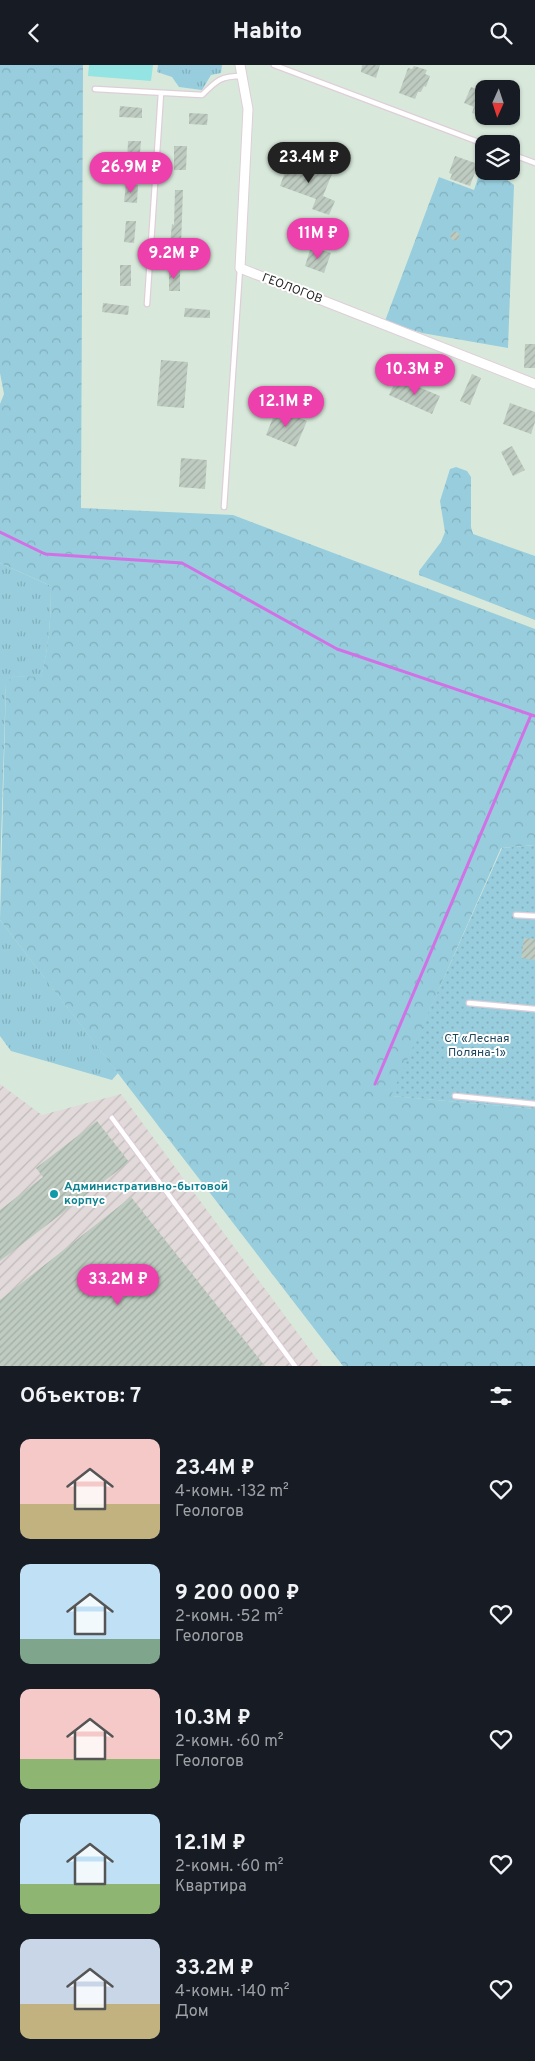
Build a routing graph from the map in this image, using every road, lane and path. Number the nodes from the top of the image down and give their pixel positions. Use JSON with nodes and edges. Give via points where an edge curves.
{"nodes":[{"id":1,"x":240,"y":65,"type":"edge"},
{"id":2,"x":274,"y":65,"type":"edge"},
{"id":3,"x":242,"y":76,"type":"junction"},
{"id":4,"x":95,"y":89,"type":"dead end"},
{"id":5,"x":161,"y":93,"type":"junction"},
{"id":6,"x":475,"y":141,"type":"edge"},
{"id":7,"x":520,"y":157,"type":"edge"},
{"id":8,"x":535,"y":163,"type":"edge"},
{"id":9,"x":240,"y":268,"type":"junction"},
{"id":10,"x":147,"y":304,"type":"dead end"},
{"id":11,"x":535,"y":383,"type":"edge"},
{"id":12,"x":224,"y":507,"type":"dead end"},
{"id":13,"x":516,"y":915,"type":"dead end"},
{"id":14,"x":535,"y":916,"type":"edge"},
{"id":15,"x":469,"y":1003,"type":"dead end"},
{"id":16,"x":535,"y":1009,"type":"edge"},
{"id":17,"x":455,"y":1096,"type":"dead end"},
{"id":18,"x":535,"y":1103,"type":"edge"},
{"id":19,"x":112,"y":1118,"type":"dead end"},
{"id":20,"x":295,"y":1366,"type":"edge"}],
"edges":[{"from":1,"to":3,"type":"street"},
{"from":2,"to":6,"type":"lane"},
{"from":3,"to":5,"type":"lane","via":[[218,80],[202,95]]},
{"from":3,"to":9,"type":"street","via":[[248,109]]},
{"from":4,"to":5,"type":"lane"},
{"from":5,"to":10,"type":"lane"},
{"from":7,"to":8,"type":"lane"},
{"from":9,"to":11,"type":"street","name":"ГЕОЛОГОВ"},
{"from":9,"to":12,"type":"lane"},
{"from":13,"to":14,"type":"lane"},
{"from":15,"to":16,"type":"lane"},
{"from":17,"to":18,"type":"lane"},
{"from":19,"to":20,"type":"lane"}]}
